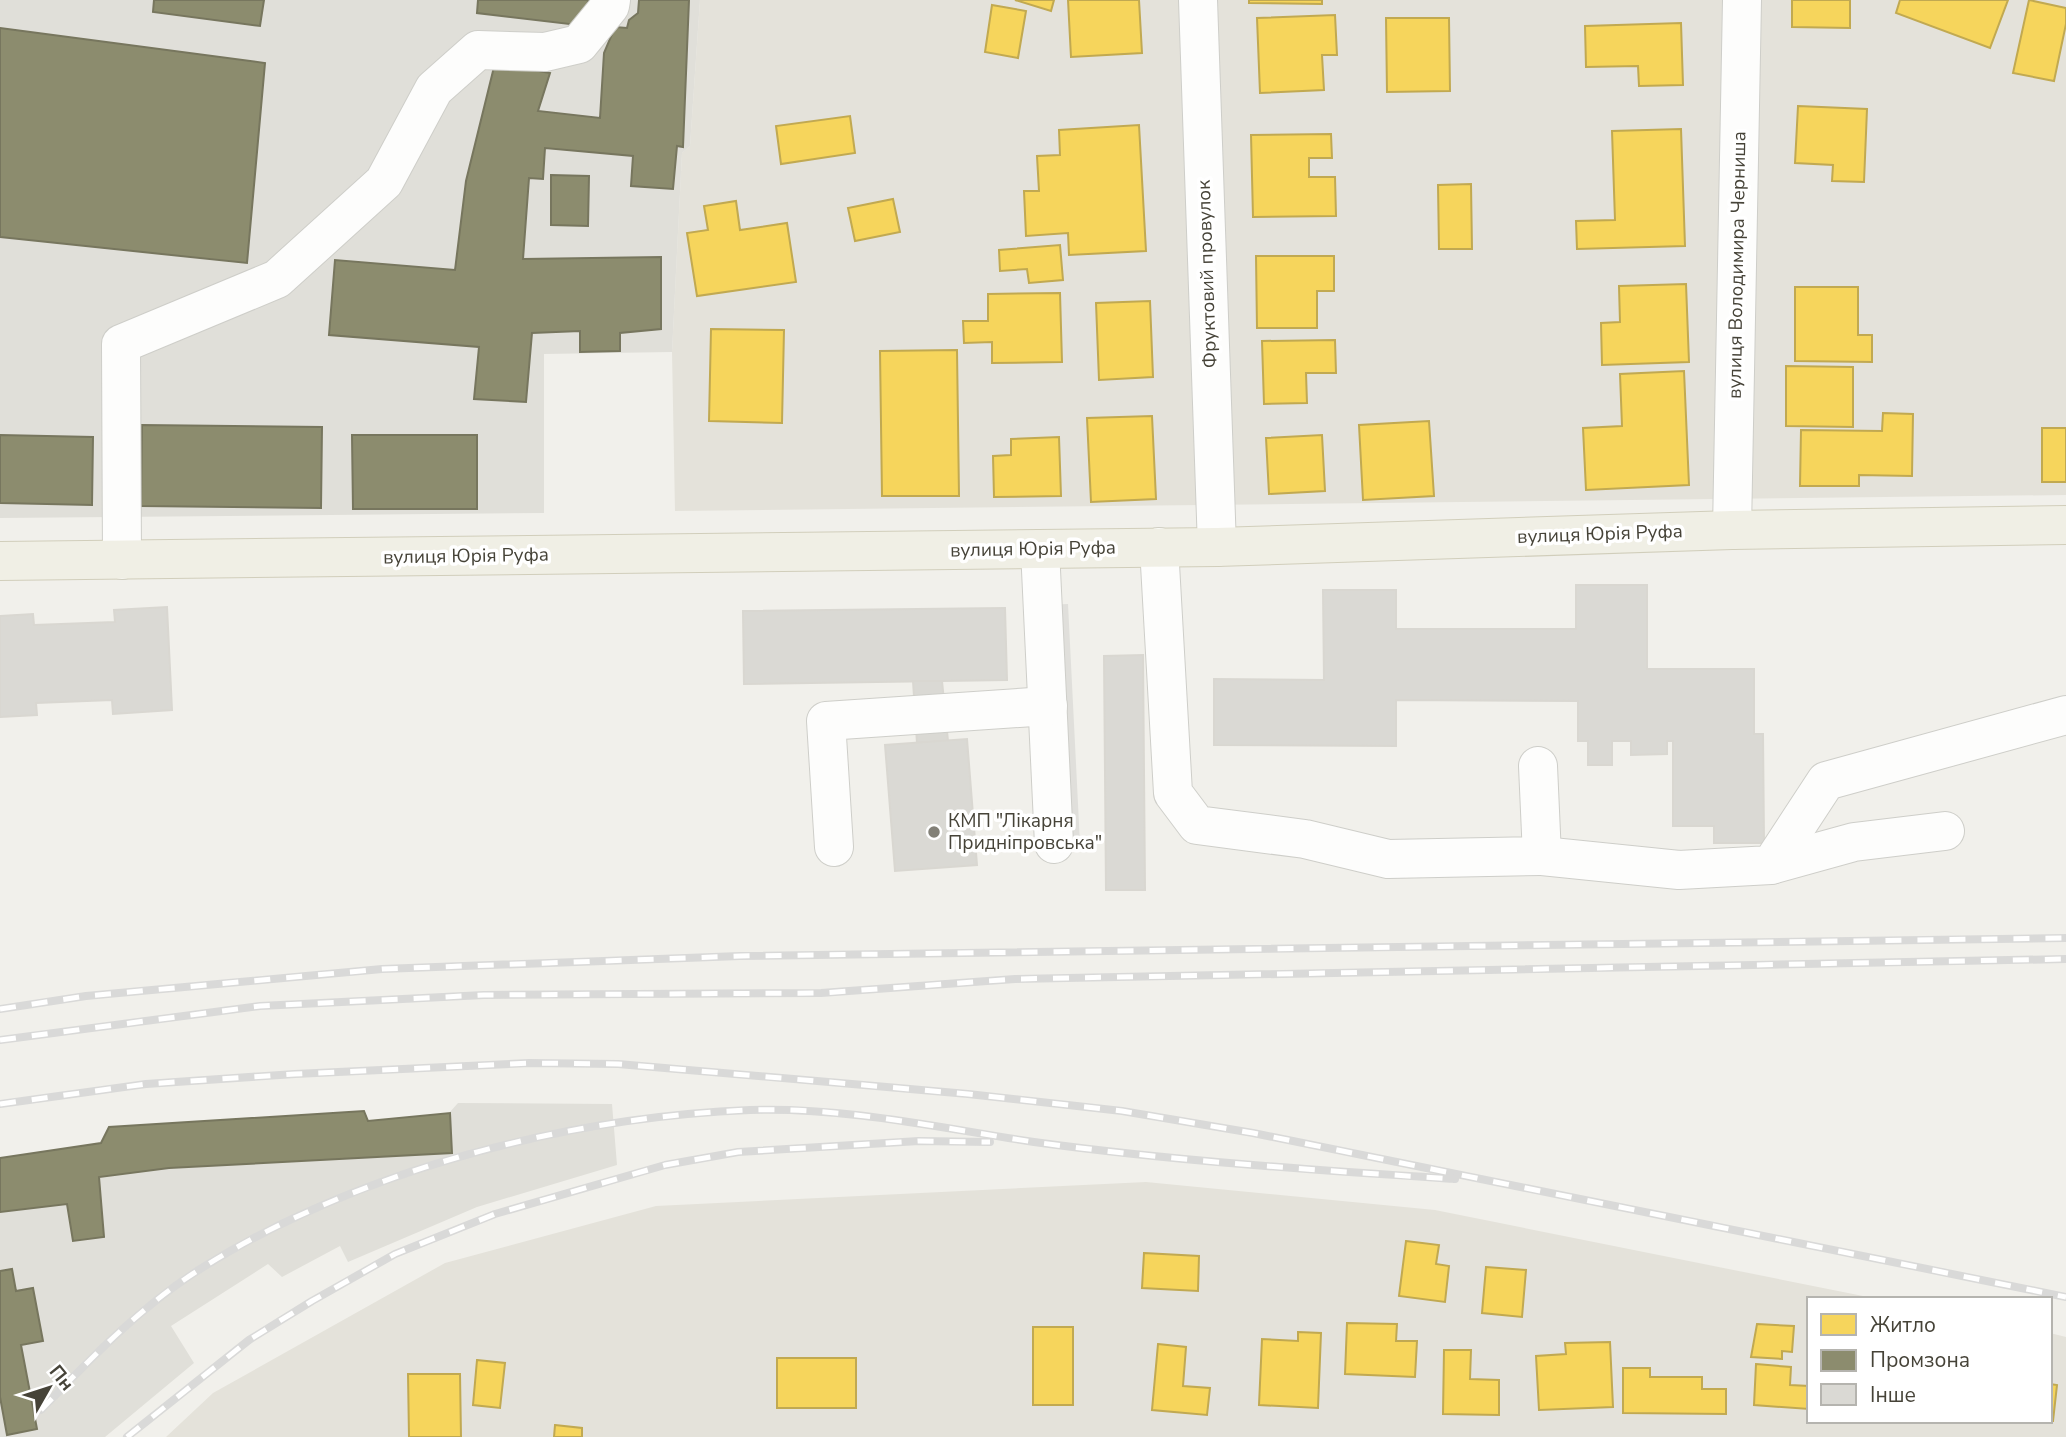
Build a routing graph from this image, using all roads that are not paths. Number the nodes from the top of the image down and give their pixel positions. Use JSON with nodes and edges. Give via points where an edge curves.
{"nodes":[{"id":1,"x":611,"y":0,"type":"edge"},
{"id":2,"x":1198,"y":0,"type":"edge"},
{"id":3,"x":1742,"y":0,"type":"edge"},
{"id":4,"x":2066,"y":525,"type":"edge"},
{"id":5,"x":1732,"y":530,"type":"junction"},
{"id":6,"x":1158,"y":547,"type":"junction"},
{"id":7,"x":1217,"y":547,"type":"junction"},
{"id":8,"x":1040,"y":549,"type":"junction"},
{"id":9,"x":122,"y":560,"type":"junction"},
{"id":10,"x":0,"y":561,"type":"edge"},
{"id":11,"x":1048,"y":706,"type":"junction"},
{"id":12,"x":2066,"y":715,"type":"edge"},
{"id":13,"x":1538,"y":766,"type":"dead end"},
{"id":14,"x":1945,"y":831,"type":"dead end"},
{"id":15,"x":1054,"y":844,"type":"dead end"},
{"id":16,"x":834,"y":847,"type":"dead end"},
{"id":17,"x":1542,"y":856,"type":"junction"},
{"id":18,"x":1771,"y":865,"type":"junction"}],
"edges":[{"from":1,"to":9,"type":"street","via":[[579,44],[545,51],[478,50],[434,89],[384,183],[277,279],[121,344]]},
{"from":2,"to":7,"type":"street","name":"Фруктовий провулок"},
{"from":3,"to":5,"type":"street","name":"вулиця Володимира Черниша"},
{"from":4,"to":5,"type":"main road","name":"вулиця Юрія Руфа"},
{"from":5,"to":7,"type":"main road","name":"вулиця Юрія Руфа"},
{"from":6,"to":7,"type":"main road","name":"вулиця Юрія Руфа"},
{"from":6,"to":8,"type":"main road","name":"вулиця Юрія Руфа"},
{"from":6,"to":17,"type":"street","via":[[1173,793],[1197,825],[1305,839],[1388,859]]},
{"from":8,"to":9,"type":"main road","name":"вулиця Юрія Руфа"},
{"from":8,"to":11,"type":"street"},
{"from":9,"to":10,"type":"main road","name":"вулиця Юрія Руфа"},
{"from":11,"to":15,"type":"street"},
{"from":11,"to":16,"type":"street","via":[[826,720]]},
{"from":12,"to":18,"type":"street","via":[[1826,781]]},
{"from":13,"to":17,"type":"street"},
{"from":14,"to":18,"type":"street","via":[[1854,842]]},
{"from":17,"to":18,"type":"street","via":[[1679,870]]}]}
